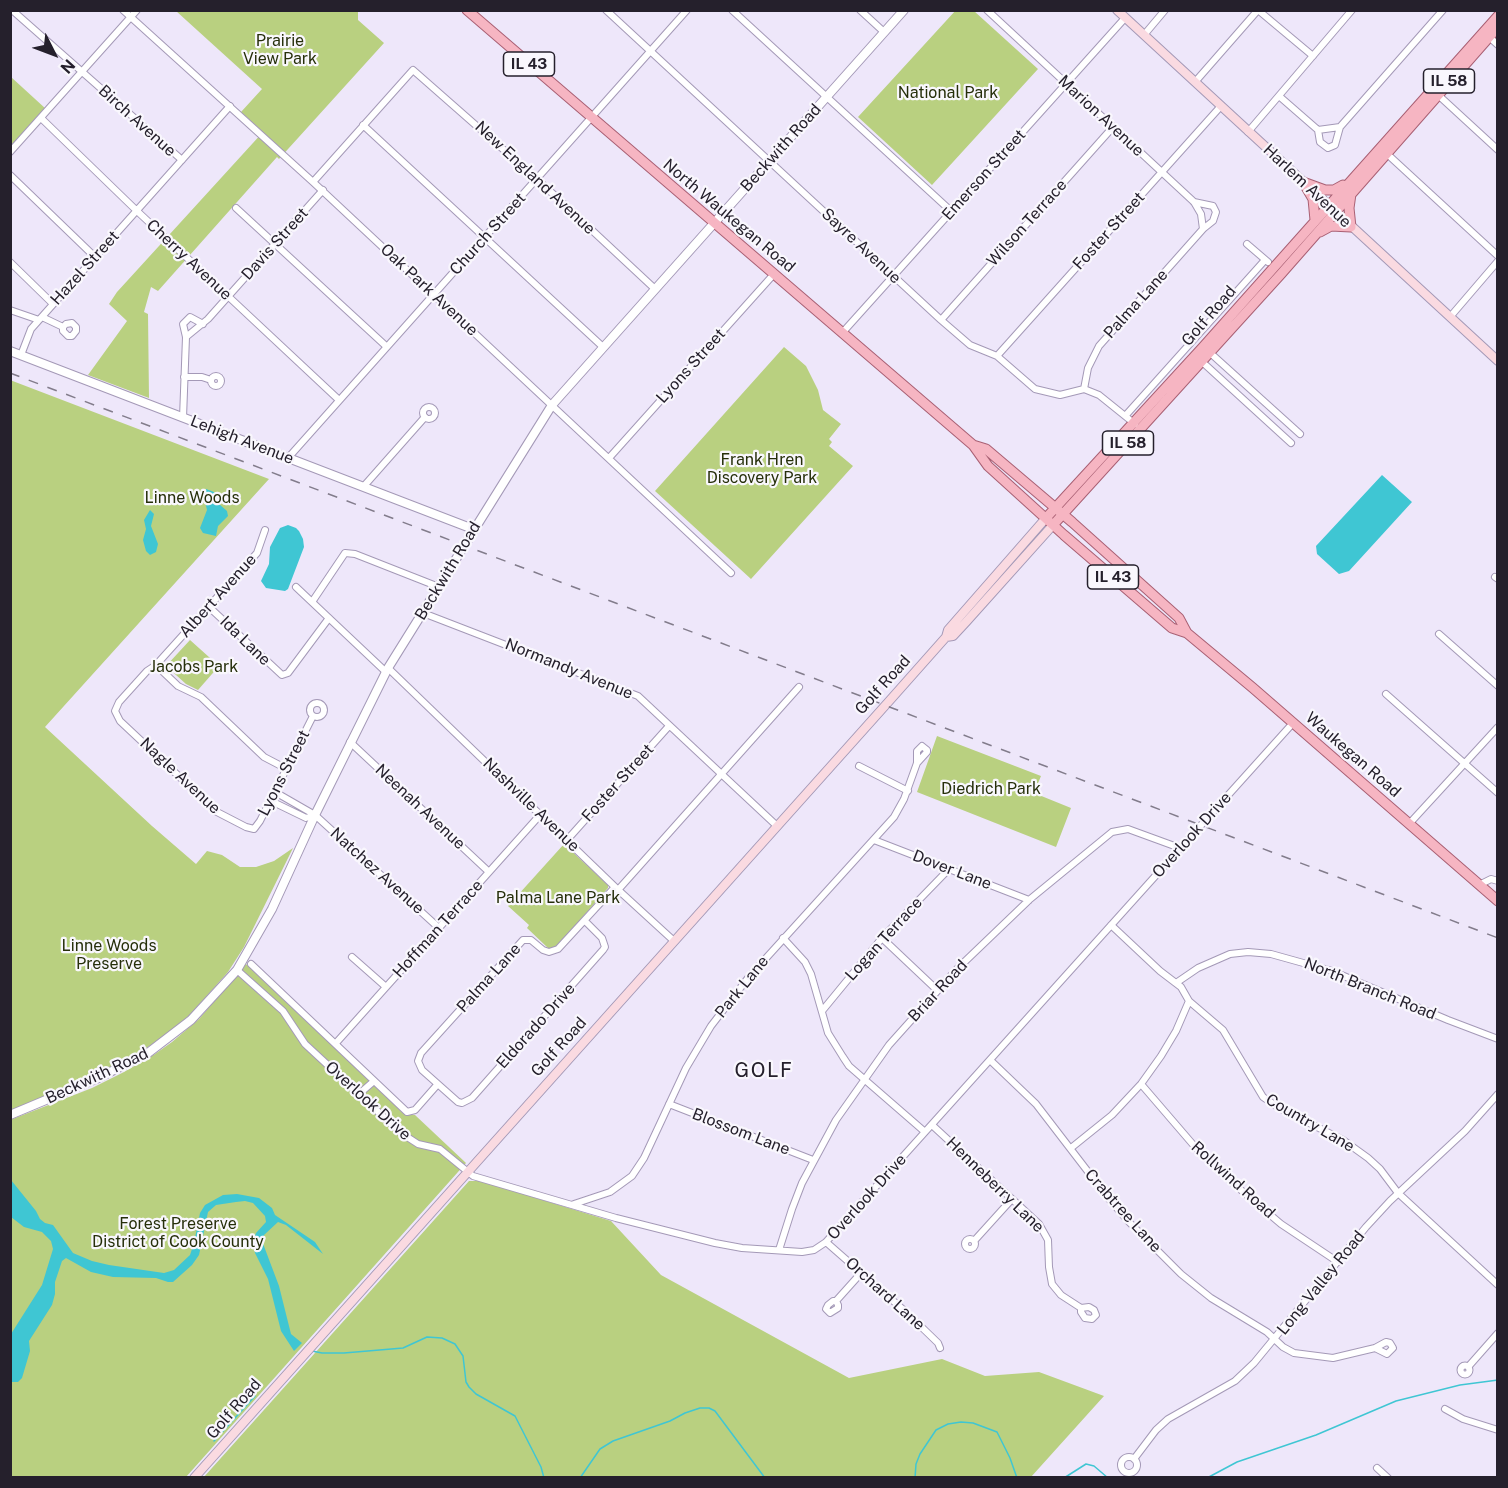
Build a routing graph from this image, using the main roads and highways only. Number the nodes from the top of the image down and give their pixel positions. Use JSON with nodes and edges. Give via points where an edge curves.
{"nodes":[{"id":1,"x":466,"y":10,"type":"edge"},
{"id":2,"x":1117,"y":10,"type":"edge"},
{"id":3,"x":1497,"y":16,"type":"edge"},
{"id":4,"x":1497,"y":27,"type":"edge"},
{"id":5,"x":1486,"y":34,"type":"junction"},
{"id":6,"x":1383,"y":150,"type":"junction"},
{"id":7,"x":1350,"y":180,"type":"junction"},
{"id":8,"x":1303,"y":182,"type":"junction"},
{"id":9,"x":1351,"y":194,"type":"junction"},
{"id":10,"x":1331,"y":208,"type":"junction"},
{"id":11,"x":1315,"y":220,"type":"junction"},
{"id":12,"x":1351,"y":227,"type":"junction"},
{"id":13,"x":1313,"y":236,"type":"junction"},
{"id":14,"x":1206,"y":350,"type":"junction"},
{"id":15,"x":1497,"y":361,"type":"edge"},
{"id":16,"x":973,"y":445,"type":"junction"},
{"id":17,"x":1059,"y":511,"type":"junction"},
{"id":18,"x":1050,"y":522,"type":"junction"},
{"id":19,"x":1187,"y":633,"type":"junction"},
{"id":20,"x":1497,"y":901,"type":"edge"},
{"id":21,"x":194,"y":1478,"type":"edge"}],
"edges":[{"from":1,"to":16,"type":"main road","name":"North Waukegan Road","number":"IL 43"},
{"from":2,"to":8,"type":"main road","name":"Harlem Avenue"},
{"from":3,"to":5,"type":"main road","name":"Golf Road","number":"IL 58"},
{"from":4,"to":5,"type":"main road","name":"Golf Road","number":"IL 58"},
{"from":5,"to":6,"type":"main road","name":"Golf Road","number":"IL 58"},
{"from":6,"to":7,"type":"main road","name":"Golf Road","number":"IL 58"},
{"from":6,"to":9,"type":"main road","name":"Golf Road","number":"IL 58"},
{"from":7,"to":8,"type":"main road","via":[[1335,190]]},
{"from":7,"to":10,"type":"main road","name":"Golf Road","number":"IL 58"},
{"from":8,"to":10,"type":"main road","name":"Harlem Avenue"},
{"from":8,"to":11,"type":"main road","via":[[1313,199]]},
{"from":9,"to":10,"type":"main road","name":"Golf Road","number":"IL 58"},
{"from":9,"to":12,"type":"main road"},
{"from":10,"to":11,"type":"main road","name":"Golf Road","number":"IL 58"},
{"from":10,"to":12,"type":"main road","name":"Harlem Avenue"},
{"from":10,"to":13,"type":"main road","name":"Golf Road","number":"IL 58"},
{"from":11,"to":14,"type":"main road","name":"Golf Road","number":"IL 58","via":[[1269,263]]},
{"from":12,"to":13,"type":"main road","via":[[1331,226]]},
{"from":12,"to":15,"type":"main road","name":"Harlem Avenue"},
{"from":13,"to":14,"type":"main road","name":"Golf Road","number":"IL 58"},
{"from":14,"to":17,"type":"main road","name":"Golf Road","number":"IL 58"},
{"from":16,"to":17,"type":"main road","name":"North Waukegan Road","number":"IL 43","via":[[986,449]]},
{"from":16,"to":18,"type":"main road","name":"North Waukegan Road","number":"IL 43","via":[[988,466]]},
{"from":17,"to":18,"type":"main road","name":"Golf Road"},
{"from":17,"to":19,"type":"main road","name":"Waukegan Road","number":"IL 43","via":[[1179,618]]},
{"from":18,"to":19,"type":"main road","name":"Waukegan Road","number":"IL 43","via":[[1172,628]]},
{"from":18,"to":21,"type":"main road","name":"Golf Road","via":[[966,622],[946,637]]},
{"from":19,"to":20,"type":"main road","name":"Waukegan Road","number":"IL 43"}]}
